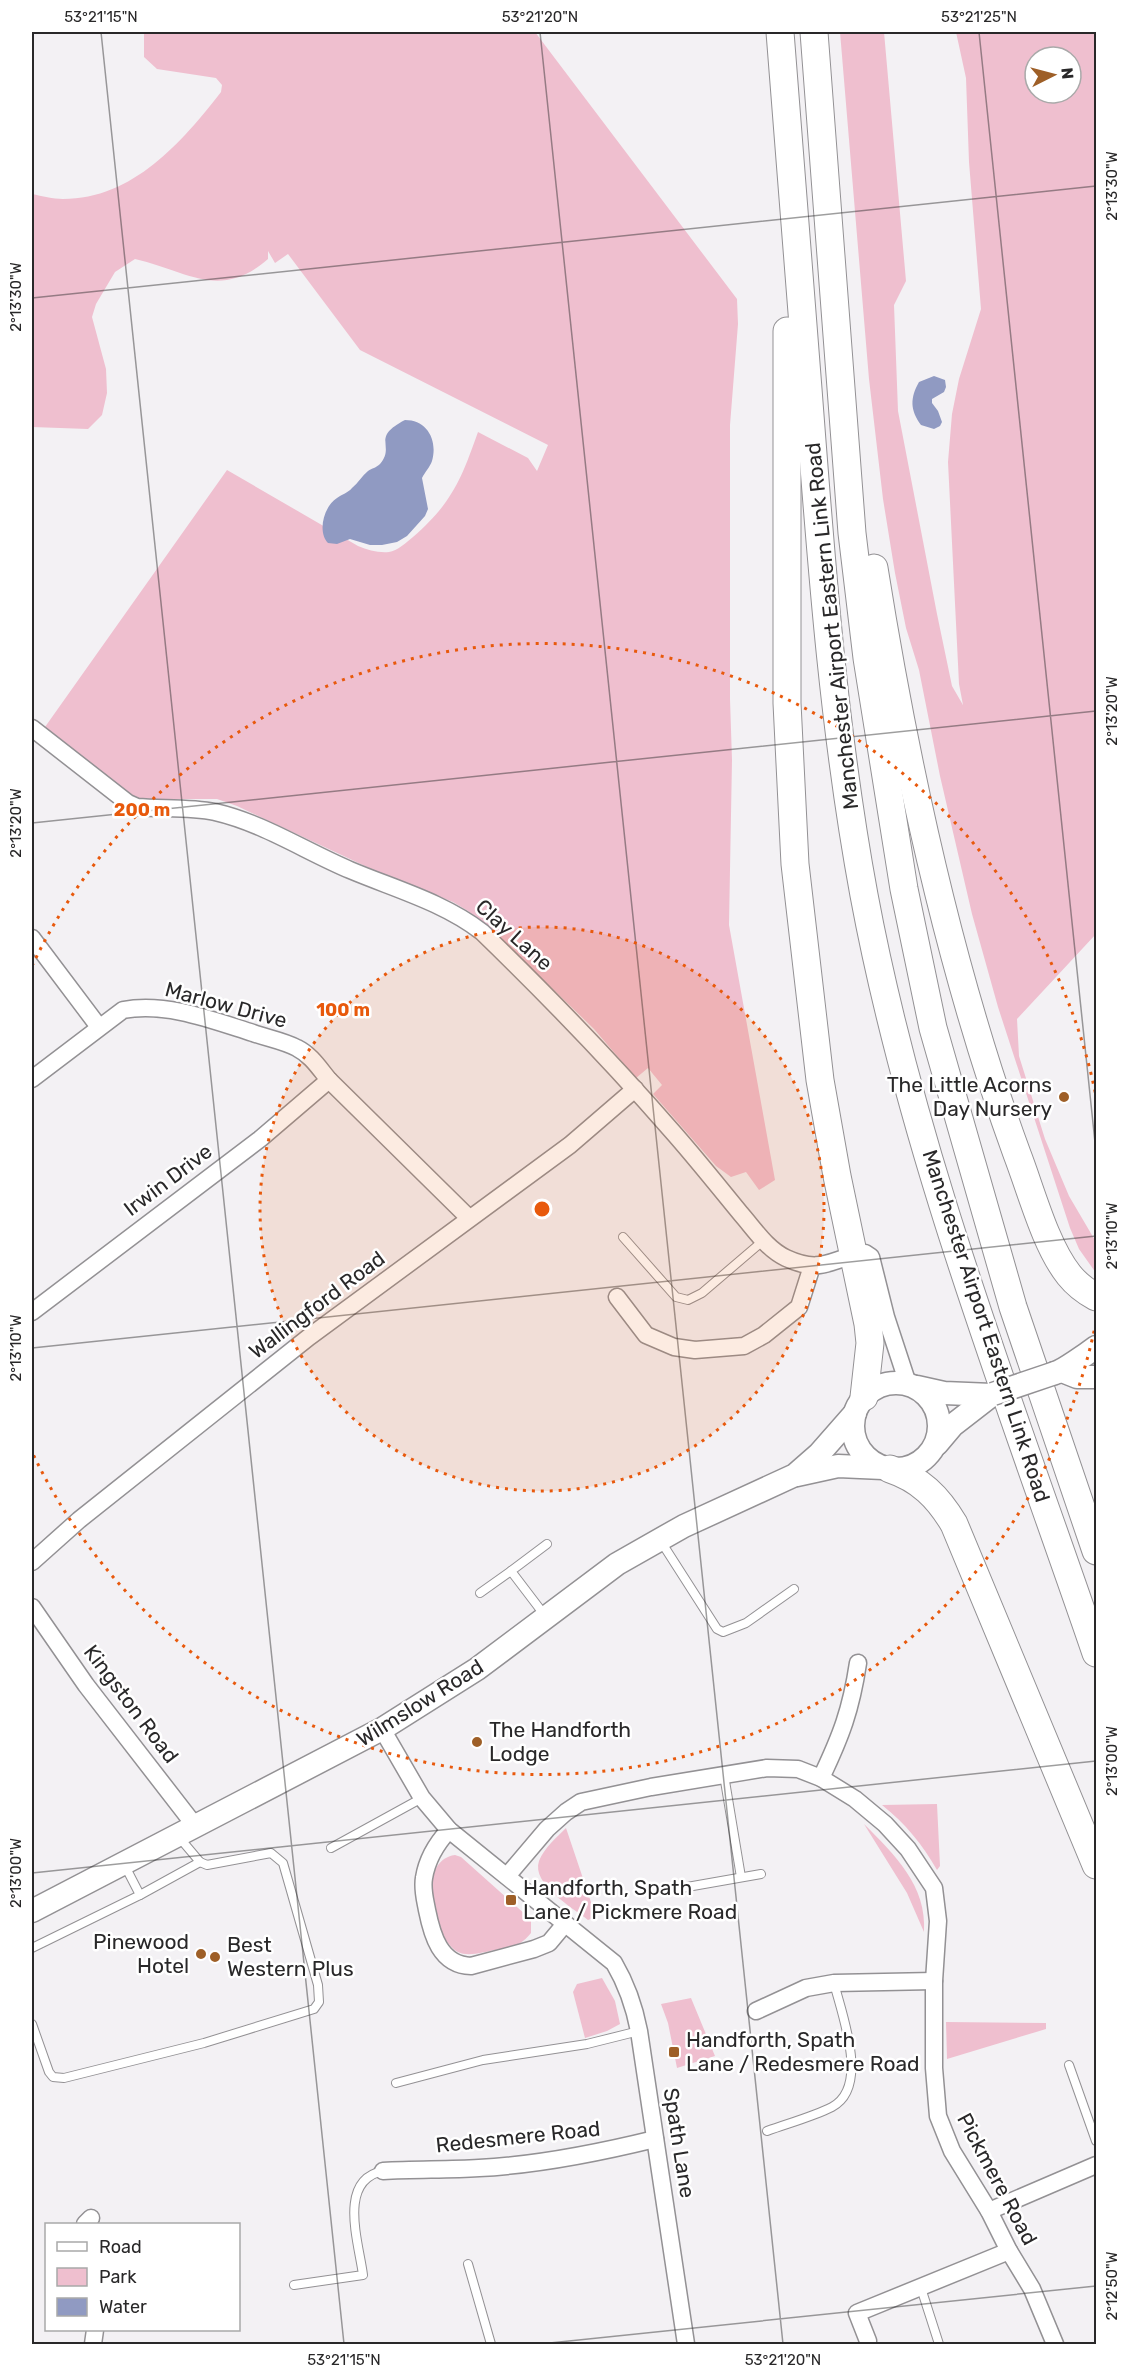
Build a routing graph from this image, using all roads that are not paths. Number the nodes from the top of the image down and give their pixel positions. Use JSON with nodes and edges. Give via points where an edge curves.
{"nodes":[{"id":1,"x":780,"y":32,"type":"edge"},
{"id":2,"x":814,"y":32,"type":"edge"},
{"id":3,"x":822,"y":165,"type":"junction"},
{"id":4,"x":794,"y":204,"type":"junction"},
{"id":5,"x":32,"y":728,"type":"edge"},
{"id":6,"x":32,"y":938,"type":"edge"},
{"id":7,"x":99,"y":1027,"type":"junction"},
{"id":8,"x":32,"y":1079,"type":"edge"},
{"id":9,"x":329,"y":1080,"type":"junction"},
{"id":10,"x":635,"y":1089,"type":"junction"},
{"id":11,"x":469,"y":1218,"type":"junction"},
{"id":12,"x":623,"y":1237,"type":"dead end"},
{"id":13,"x":764,"y":1240,"type":"junction"},
{"id":14,"x":854,"y":1254,"type":"junction"},
{"id":15,"x":812,"y":1266,"type":"junction"},
{"id":16,"x":1096,"y":1297,"type":"edge"},
{"id":17,"x":617,"y":1298,"type":"dead end"},
{"id":18,"x":32,"y":1312,"type":"edge"},
{"id":19,"x":1096,"y":1347,"type":"edge"},
{"id":20,"x":1058,"y":1372,"type":"junction"},
{"id":21,"x":1096,"y":1377,"type":"edge"},
{"id":22,"x":912,"y":1385,"type":"junction"},
{"id":23,"x":993,"y":1394,"type":"junction"},
{"id":24,"x":860,"y":1405,"type":"junction"},
{"id":25,"x":934,"y":1448,"type":"junction"},
{"id":26,"x":887,"y":1468,"type":"junction"},
{"id":27,"x":795,"y":1475,"type":"junction"},
{"id":28,"x":660,"y":1540,"type":"junction"},
{"id":29,"x":548,"y":1544,"type":"dead end"},
{"id":30,"x":1096,"y":1551,"type":"edge"},
{"id":31,"x":32,"y":1562,"type":"edge"},
{"id":32,"x":511,"y":1571,"type":"junction"},
{"id":33,"x":794,"y":1589,"type":"dead end"},
{"id":34,"x":480,"y":1593,"type":"dead end"},
{"id":35,"x":32,"y":1607,"type":"edge"},
{"id":36,"x":547,"y":1617,"type":"junction"},
{"id":37,"x":1096,"y":1653,"type":"edge"},
{"id":38,"x":858,"y":1663,"type":"dead end"},
{"id":39,"x":382,"y":1729,"type":"junction"},
{"id":40,"x":724,"y":1774,"type":"junction"},
{"id":41,"x":821,"y":1779,"type":"junction"},
{"id":42,"x":422,"y":1798,"type":"junction"},
{"id":43,"x":449,"y":1830,"type":"junction"},
{"id":44,"x":187,"y":1831,"type":"junction"},
{"id":45,"x":331,"y":1848,"type":"dead end"},
{"id":46,"x":200,"y":1862,"type":"junction"},
{"id":47,"x":124,"y":1863,"type":"junction"},
{"id":48,"x":1096,"y":1865,"type":"edge"},
{"id":49,"x":761,"y":1874,"type":"dead end"},
{"id":50,"x":507,"y":1876,"type":"junction"},
{"id":51,"x":741,"y":1877,"type":"junction"},
{"id":52,"x":670,"y":1890,"type":"dead end"},
{"id":53,"x":140,"y":1895,"type":"junction"},
{"id":54,"x":32,"y":1911,"type":"edge"},
{"id":55,"x":564,"y":1924,"type":"junction"},
{"id":56,"x":32,"y":1948,"type":"edge"},
{"id":57,"x":934,"y":1981,"type":"junction"},
{"id":58,"x":834,"y":1983,"type":"junction"},
{"id":59,"x":756,"y":2011,"type":"dead end"},
{"id":60,"x":32,"y":2024,"type":"edge"},
{"id":61,"x":639,"y":2031,"type":"junction"},
{"id":62,"x":1069,"y":2065,"type":"dead end"},
{"id":63,"x":396,"y":2082,"type":"dead end"},
{"id":64,"x":767,"y":2131,"type":"dead end"},
{"id":65,"x":656,"y":2139,"type":"junction"},
{"id":66,"x":1096,"y":2141,"type":"edge"},
{"id":67,"x":1096,"y":2165,"type":"edge"},
{"id":68,"x":383,"y":2172,"type":"joint"},
{"id":69,"x":989,"y":2211,"type":"junction"},
{"id":70,"x":1009,"y":2251,"type":"junction"},
{"id":71,"x":468,"y":2264,"type":"dead end"},
{"id":72,"x":294,"y":2285,"type":"dead end"},
{"id":73,"x":921,"y":2288,"type":"junction"},
{"id":74,"x":868,"y":2341,"type":"dead end"},
{"id":75,"x":491,"y":2344,"type":"edge"},
{"id":76,"x":686,"y":2344,"type":"edge"},
{"id":77,"x":939,"y":2344,"type":"edge"},
{"id":78,"x":1055,"y":2344,"type":"edge"}],
"edges":[{"from":1,"to":4,"type":"highway","name":"Manchester Airport Eastern Link Road"},
{"from":2,"to":3,"type":"highway","name":"Manchester Airport Eastern Link Road"},
{"from":3,"to":16,"type":"highway","via":[[874,570],[903,729],[936,877],[972,1019],[1048,1236],[1067,1273],[1082,1290]]},
{"from":3,"to":30,"type":"highway","name":"Manchester Airport Eastern Link Road","via":[[852,533],[867,658],[904,889],[933,1028],[1013,1307]]},
{"from":4,"to":14,"type":"highway","via":[[787,304],[786,584],[795,864],[820,1080]]},
{"from":4,"to":37,"type":"highway","name":"Manchester Airport Eastern Link Road","via":[[831,666],[864,897],[895,1037],[940,1196]]},
{"from":5,"to":10,"type":"street","name":"Clay Lane","via":[[128,803],[230,816],[449,909],[489,938],[540,987]]},
{"from":6,"to":7,"type":"street"},
{"from":7,"to":8,"type":"street","name":"Marlow Drive"},
{"from":7,"to":9,"type":"street","name":"Marlow Drive","via":[[123,1010],[161,1008],[296,1047]]},
{"from":9,"to":11,"type":"street","name":"Marlow Drive"},
{"from":9,"to":18,"type":"street","name":"Irwin Drive","via":[[260,1139]]},
{"from":10,"to":11,"type":"street","name":"Wallingford Road","via":[[570,1145]]},
{"from":10,"to":13,"type":"street","name":"Clay Lane"},
{"from":11,"to":31,"type":"street","name":"Wallingford Road","via":[[309,1337]]},
{"from":12,"to":13,"type":"lane","via":[[676,1297],[688,1300],[702,1293]]},
{"from":13,"to":15,"type":"street","name":"Clay Lane","via":[[780,1255]]},
{"from":14,"to":15,"type":"street","via":[[824,1267]]},
{"from":14,"to":22,"type":"street","via":[[872,1257],[886,1317]]},
{"from":14,"to":24,"type":"highway","via":[[870,1343]]},
{"from":15,"to":17,"type":"street","via":[[799,1307],[744,1346],[695,1350],[674,1347],[646,1335]]},
{"from":19,"to":20,"type":"main road"},
{"from":20,"to":21,"type":"main road"},
{"from":20,"to":23,"type":"main road","bridge":true},
{"from":22,"to":23,"type":"main road","via":[[944,1393]]},
{"from":22,"to":24,"type":"main road","via":[[887,1383],[870,1391]]},
{"from":22,"to":25,"type":"main road","via":[[927,1395],[939,1414]]},
{"from":23,"to":25,"type":"main road","via":[[953,1425]]},
{"from":24,"to":26,"type":"main road","via":[[853,1430],[856,1441],[868,1459]]},
{"from":24,"to":27,"type":"main road","name":"Wilmslow Road","via":[[819,1454]]},
{"from":25,"to":26,"type":"main road","via":[[915,1466]]},
{"from":26,"to":27,"type":"main road","name":"Wilmslow Road","via":[[838,1466]]},
{"from":26,"to":48,"type":"highway","via":[[926,1488],[954,1524]]},
{"from":27,"to":28,"type":"main road","name":"Wilmslow Road"},
{"from":28,"to":33,"type":"lane","via":[[717,1629],[723,1632],[746,1623]]},
{"from":28,"to":36,"type":"main road","name":"Wilmslow Road","via":[[617,1564]]},
{"from":29,"to":32,"type":"lane"},
{"from":32,"to":34,"type":"lane"},
{"from":32,"to":36,"type":"lane"},
{"from":35,"to":44,"type":"street","name":"Kingston Road"},
{"from":36,"to":39,"type":"main road","name":"Wilmslow Road","via":[[477,1669]]},
{"from":38,"to":41,"type":"street","via":[[841,1737]]},
{"from":39,"to":42,"type":"street","name":"Spath Lane"},
{"from":39,"to":44,"type":"main road","name":"Wilmslow Road"},
{"from":40,"to":41,"type":"street","name":"Pickmere Road","via":[[767,1768],[798,1769]]},
{"from":40,"to":50,"type":"street","name":"Pickmere Road","via":[[581,1802],[547,1828]]},
{"from":40,"to":51,"type":"lane"},
{"from":41,"to":57,"type":"street","name":"Pickmere Road","via":[[855,1799],[885,1824],[908,1849],[934,1888],[938,1921]]},
{"from":42,"to":43,"type":"street","name":"Spath Lane"},
{"from":42,"to":45,"type":"lane"},
{"from":43,"to":50,"type":"street","name":"Spath Lane"},
{"from":43,"to":55,"type":"street","via":[[438,1842],[428,1864],[423,1892],[431,1929],[448,1959],[471,1966],[534,1949],[549,1942]]},
{"from":44,"to":46,"type":"lane"},
{"from":44,"to":47,"type":"main road","name":"Wilmslow Road"},
{"from":46,"to":53,"type":"lane"},
{"from":46,"to":60,"type":"lane","via":[[216,1865],[271,1853],[283,1863],[318,1985],[319,2002],[314,2009],[204,2043],[64,2078],[53,2078],[49,2072]]},
{"from":47,"to":53,"type":"lane"},
{"from":47,"to":54,"type":"main road","name":"Wilmslow Road"},
{"from":49,"to":51,"type":"lane"},
{"from":50,"to":55,"type":"street","name":"Spath Lane"},
{"from":51,"to":52,"type":"lane"},
{"from":53,"to":56,"type":"lane"},
{"from":55,"to":61,"type":"street","name":"Spath Lane","via":[[614,1963],[632,1998]]},
{"from":57,"to":58,"type":"street"},
{"from":57,"to":69,"type":"street","name":"Pickmere Road","via":[[938,2116],[952,2151]]},
{"from":58,"to":59,"type":"street","via":[[806,1988]]},
{"from":58,"to":64,"type":"lane","via":[[851,2054],[852,2078],[846,2096],[834,2106]]},
{"from":61,"to":63,"type":"lane","via":[[587,2044],[483,2060]]},
{"from":61,"to":65,"type":"street","name":"Spath Lane"},
{"from":62,"to":66,"type":"lane"},
{"from":65,"to":68,"type":"street","name":"Redesmere Road","via":[[547,2161]]},
{"from":65,"to":76,"type":"street","name":"Spath Lane"},
{"from":67,"to":69,"type":"street"},
{"from":68,"to":72,"type":"lane","via":[[363,2180],[356,2193],[354,2210],[363,2275]]},
{"from":69,"to":70,"type":"street","name":"Pickmere Road"},
{"from":70,"to":73,"type":"street"},
{"from":70,"to":78,"type":"street","name":"Pickmere Road","via":[[1032,2289]]},
{"from":71,"to":75,"type":"lane"},
{"from":73,"to":74,"type":"street","via":[[857,2313]]},
{"from":73,"to":77,"type":"lane"}]}
